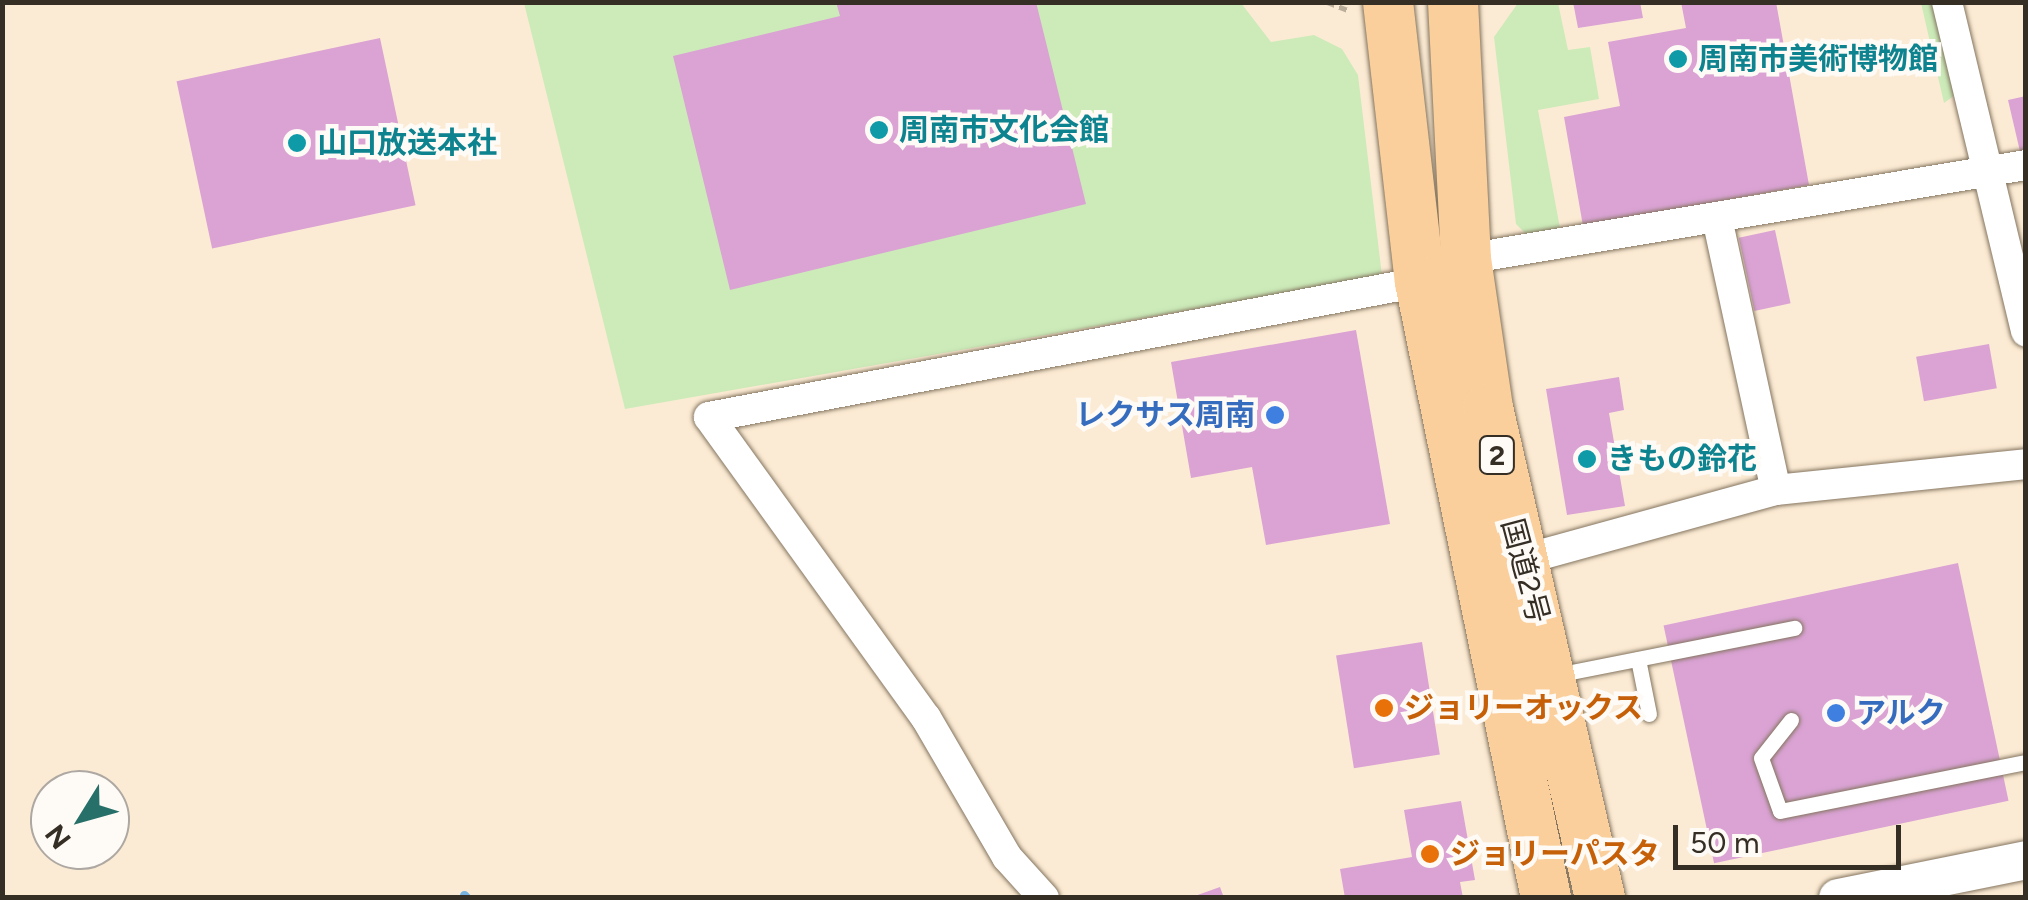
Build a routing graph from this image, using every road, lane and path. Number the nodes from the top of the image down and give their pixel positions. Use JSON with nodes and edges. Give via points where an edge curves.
{"nodes":[{"id":1,"x":1327,"y":2,"type":"edge"},
{"id":2,"x":1345,"y":2,"type":"edge"},
{"id":3,"x":1388,"y":2,"type":"edge"},
{"id":4,"x":1453,"y":2,"type":"edge"},
{"id":5,"x":1947,"y":2,"type":"edge"},
{"id":6,"x":2026,"y":165,"type":"edge"},
{"id":7,"x":1992,"y":171,"type":"junction"},
{"id":8,"x":1717,"y":218,"type":"junction"},
{"id":9,"x":1466,"y":258,"type":"junction"},
{"id":10,"x":1420,"y":282,"type":"junction"},
{"id":11,"x":2026,"y":332,"type":"edge"},
{"id":12,"x":2026,"y":464,"type":"edge"},
{"id":13,"x":1776,"y":490,"type":"junction"},
{"id":14,"x":1518,"y":561,"type":"junction"},
{"id":15,"x":1794,"y":628,"type":"dead end"},
{"id":16,"x":1638,"y":659,"type":"junction"},
{"id":17,"x":1552,"y":676,"type":"junction"},
{"id":18,"x":1649,"y":714,"type":"dead end"},
{"id":19,"x":1791,"y":720,"type":"dead end"},
{"id":20,"x":2026,"y":762,"type":"edge"},
{"id":21,"x":2026,"y":860,"type":"edge"},
{"id":22,"x":1903,"y":892,"type":"edge"},
{"id":23,"x":1044,"y":898,"type":"edge"},
{"id":24,"x":1546,"y":898,"type":"edge"},
{"id":25,"x":1600,"y":898,"type":"edge"},
{"id":26,"x":1838,"y":898,"type":"edge"}],
"edges":[{"from":1,"to":2,"type":"path"},
{"from":3,"to":10,"type":"highway","name":"国道2号","number":"2"},
{"from":4,"to":9,"type":"highway","name":"国道2号","number":"2"},
{"from":5,"to":7,"type":"street"},
{"from":6,"to":7,"type":"street"},
{"from":7,"to":8,"type":"street"},
{"from":7,"to":11,"type":"street"},
{"from":8,"to":9,"type":"street"},
{"from":8,"to":13,"type":"street"},
{"from":9,"to":14,"type":"highway","name":"国道2号","number":"2"},
{"from":10,"to":23,"type":"street","via":[[709,416],[926,718],[1007,858]]},
{"from":10,"to":24,"type":"highway","name":"国道2号","number":"2"},
{"from":12,"to":13,"type":"street"},
{"from":13,"to":14,"type":"street"},
{"from":14,"to":17,"type":"highway","name":"国道2号","number":"2"},
{"from":15,"to":16,"type":"lane"},
{"from":16,"to":17,"type":"lane"},
{"from":16,"to":18,"type":"lane"},
{"from":17,"to":25,"type":"highway","name":"国道2号","number":"2"},
{"from":19,"to":20,"type":"lane","via":[[1761,758],[1780,811]]},
{"from":21,"to":22,"type":"street"},
{"from":22,"to":26,"type":"street"}]}
